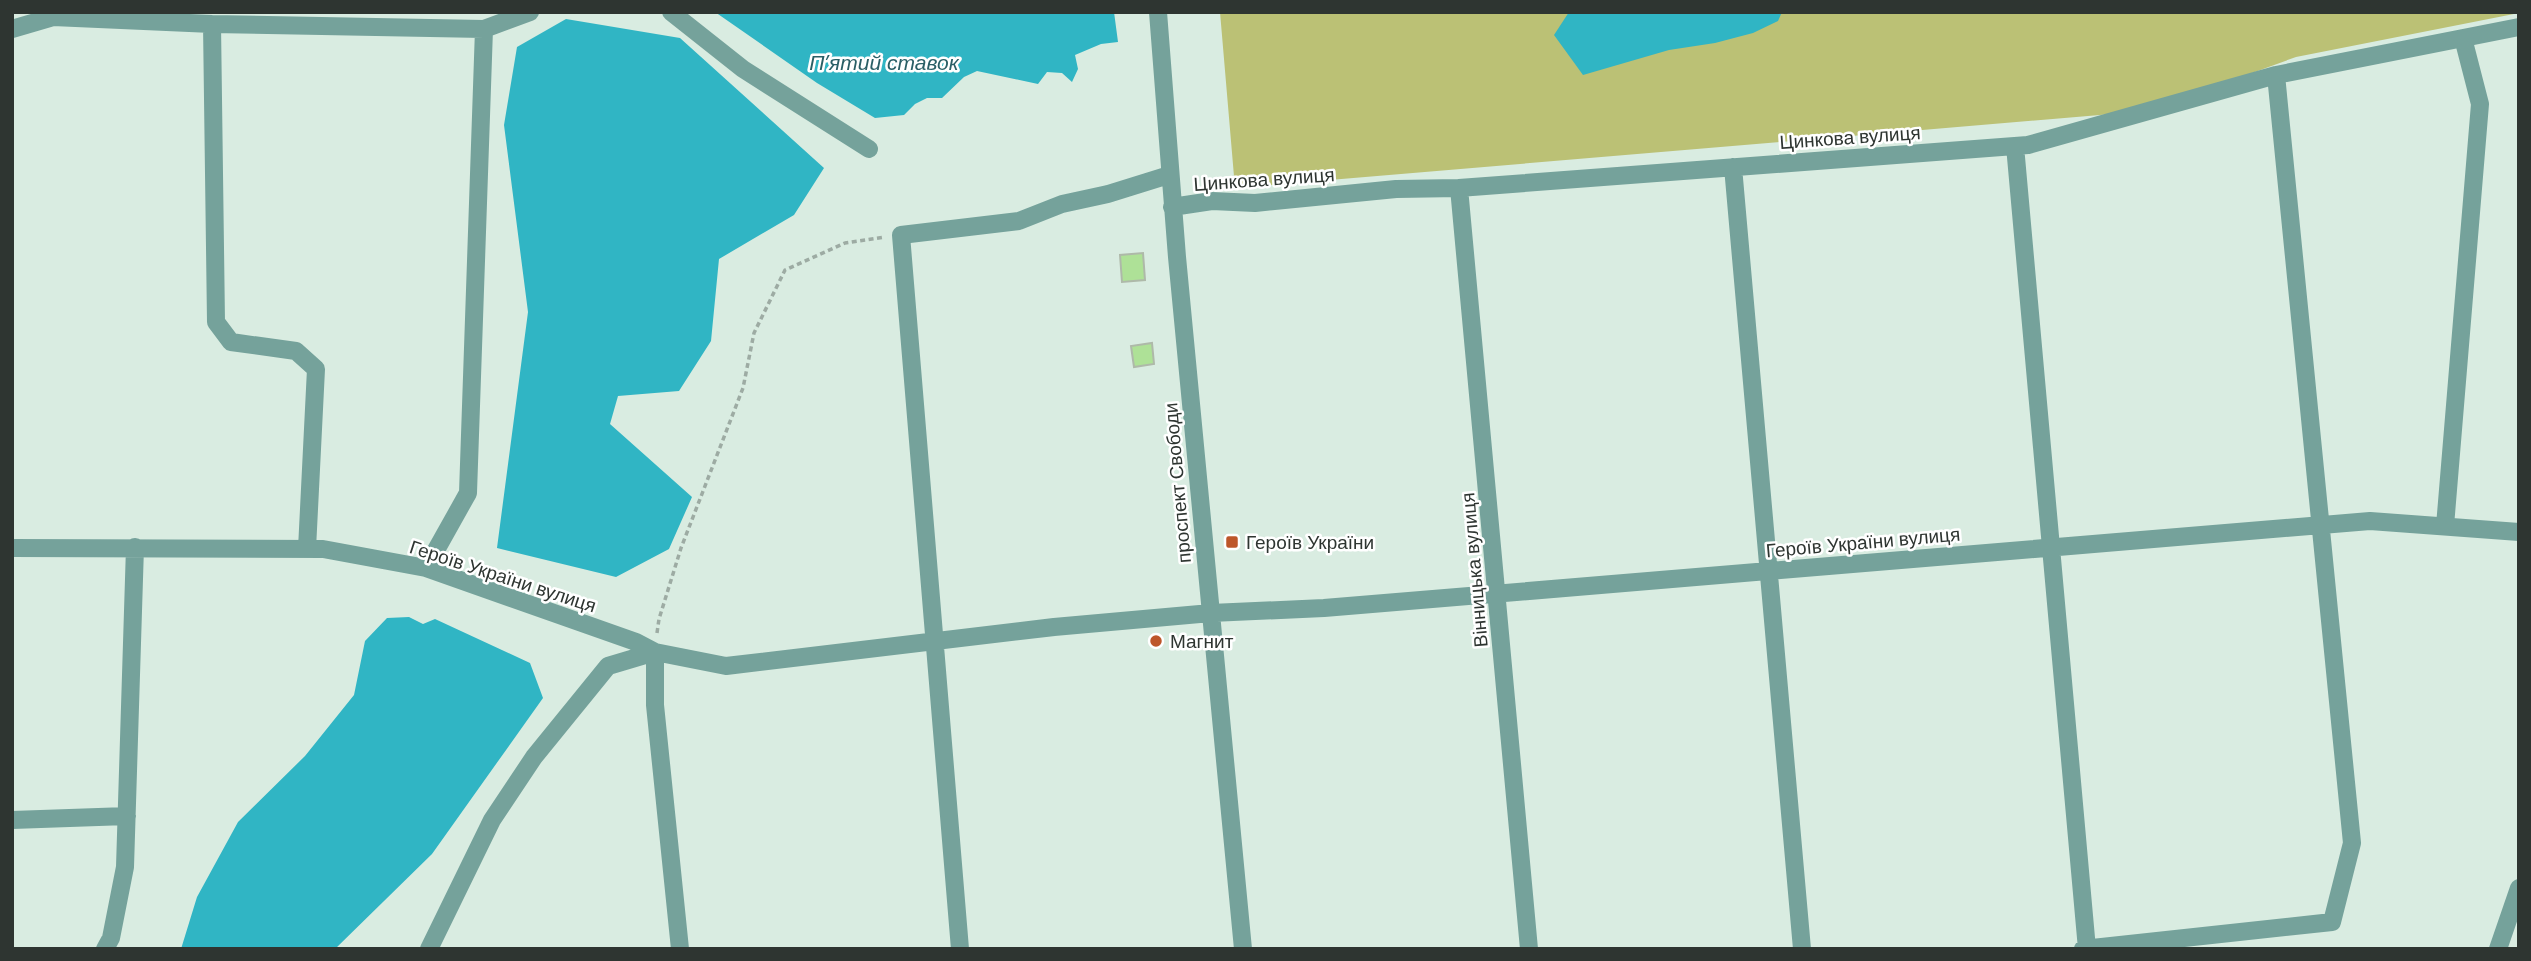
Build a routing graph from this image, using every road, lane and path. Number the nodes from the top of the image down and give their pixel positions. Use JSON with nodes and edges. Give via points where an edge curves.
{"nodes":[{"id":1,"x":530,"y":12,"type":"edge"},
{"id":2,"x":671,"y":12,"type":"edge"},
{"id":3,"x":1158,"y":12,"type":"edge"},
{"id":4,"x":212,"y":24,"type":"junction"},
{"id":5,"x":2519,"y":27,"type":"edge"},
{"id":6,"x":12,"y":29,"type":"edge"},
{"id":7,"x":484,"y":29,"type":"junction"},
{"id":8,"x":2463,"y":38,"type":"junction"},
{"id":9,"x":2276,"y":75,"type":"junction"},
{"id":10,"x":2015,"y":146,"type":"junction"},
{"id":11,"x":869,"y":149,"type":"dead end"},
{"id":12,"x":1733,"y":167,"type":"junction"},
{"id":13,"x":1169,"y":175,"type":"junction"},
{"id":14,"x":1459,"y":188,"type":"junction"},
{"id":15,"x":1172,"y":207,"type":"junction"},
{"id":16,"x":901,"y":235,"type":"junction"},
{"id":17,"x":2320,"y":525,"type":"junction"},
{"id":18,"x":2445,"y":526,"type":"junction"},
{"id":19,"x":2519,"y":532,"type":"edge"},
{"id":20,"x":135,"y":547,"type":"junction"},
{"id":21,"x":2051,"y":547,"type":"junction"},
{"id":22,"x":12,"y":548,"type":"edge"},
{"id":23,"x":307,"y":549,"type":"junction"},
{"id":24,"x":426,"y":569,"type":"junction"},
{"id":25,"x":1769,"y":571,"type":"junction"},
{"id":26,"x":1497,"y":594,"type":"junction"},
{"id":27,"x":1211,"y":613,"type":"junction"},
{"id":28,"x":934,"y":643,"type":"junction"},
{"id":29,"x":655,"y":652,"type":"junction"},
{"id":30,"x":127,"y":816,"type":"junction"},
{"id":31,"x":12,"y":820,"type":"edge"},
{"id":32,"x":2519,"y":888,"type":"edge"},
{"id":33,"x":105,"y":949,"type":"edge"},
{"id":34,"x":429,"y":949,"type":"edge"},
{"id":35,"x":680,"y":949,"type":"edge"},
{"id":36,"x":960,"y":949,"type":"edge"},
{"id":37,"x":1243,"y":949,"type":"edge"},
{"id":38,"x":1529,"y":949,"type":"edge"},
{"id":39,"x":1802,"y":949,"type":"edge"},
{"id":40,"x":2086,"y":949,"type":"edge"},
{"id":41,"x":2498,"y":949,"type":"edge"}],
"edges":[{"from":1,"to":7,"type":"street"},
{"from":2,"to":11,"type":"street","via":[[743,69]]},
{"from":3,"to":13,"type":"street","name":"проспект Свободи"},
{"from":4,"to":6,"type":"street","via":[[53,17]]},
{"from":4,"to":7,"type":"street"},
{"from":4,"to":23,"type":"street","via":[[216,322],[231,342],[296,351],[316,369]]},
{"from":5,"to":8,"type":"street","name":"Цинкова вулиця"},
{"from":7,"to":24,"type":"street","via":[[468,494]]},
{"from":8,"to":9,"type":"street","name":"Цинкова вулиця"},
{"from":8,"to":18,"type":"street","via":[[2480,104]]},
{"from":9,"to":10,"type":"street","name":"Цинкова вулиця"},
{"from":9,"to":17,"type":"street"},
{"from":10,"to":12,"type":"street","name":"Цинкова вулиця"},
{"from":10,"to":21,"type":"street"},
{"from":12,"to":14,"type":"street","name":"Цинкова вулиця"},
{"from":12,"to":25,"type":"street"},
{"from":13,"to":15,"type":"street","name":"проспект Свободи"},
{"from":13,"to":16,"type":"street","name":"Цинкова вулиця","via":[[1019,220]]},
{"from":14,"to":15,"type":"street","name":"Цинкова вулиця"},
{"from":14,"to":26,"type":"street","name":"Вінницька вулиця"},
{"from":15,"to":27,"type":"street","name":"проспект Свободи"},
{"from":16,"to":28,"type":"street"},
{"from":16,"to":29,"type":"path","via":[[845,243],[785,270],[754,333],[743,388],[681,548],[659,619]]},
{"from":17,"to":18,"type":"street","name":"Героїв України вулиця","via":[[2370,521]]},
{"from":17,"to":21,"type":"street","name":"Героїв України вулиця"},
{"from":17,"to":40,"type":"street","via":[[2352,843],[2332,922]]},
{"from":18,"to":19,"type":"street","name":"Героїв України вулиця"},
{"from":20,"to":22,"type":"street","name":"Героїв України вулиця"},
{"from":20,"to":23,"type":"street","name":"Героїв України вулиця"},
{"from":20,"to":30,"type":"street"},
{"from":21,"to":25,"type":"street","name":"Героїв України вулиця"},
{"from":21,"to":40,"type":"street"},
{"from":23,"to":24,"type":"street","name":"Героїв України вулиця"},
{"from":24,"to":29,"type":"street","name":"Героїв України вулиця"},
{"from":25,"to":26,"type":"street","name":"Героїв України вулиця"},
{"from":25,"to":39,"type":"street"},
{"from":26,"to":27,"type":"street","name":"Героїв України вулиця"},
{"from":26,"to":38,"type":"street","name":"Вінницька вулиця"},
{"from":27,"to":28,"type":"street","name":"Героїв України вулиця"},
{"from":27,"to":37,"type":"street","name":"проспект Свободи"},
{"from":28,"to":29,"type":"street","name":"Героїв України вулиця","via":[[726,666]]},
{"from":28,"to":36,"type":"street"},
{"from":29,"to":34,"type":"street","via":[[608,666],[534,757],[492,820]]},
{"from":29,"to":35,"type":"street","via":[[654,705]]},
{"from":30,"to":31,"type":"street"},
{"from":30,"to":33,"type":"street","via":[[125,867]]},
{"from":32,"to":41,"type":"street"}]}
